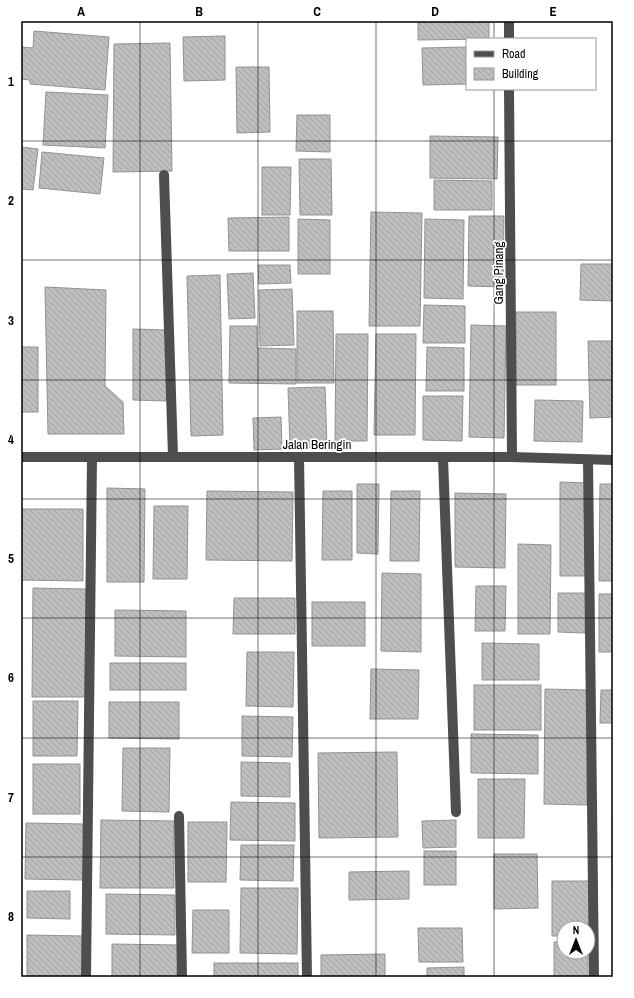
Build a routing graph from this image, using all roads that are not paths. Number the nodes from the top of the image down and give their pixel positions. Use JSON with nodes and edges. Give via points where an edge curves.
{"nodes":[{"id":1,"x":509,"y":21,"type":"edge"},
{"id":2,"x":509,"y":38,"type":"edge"},
{"id":3,"x":510,"y":90,"type":"edge"},
{"id":4,"x":164,"y":175,"type":"dead end"},
{"id":5,"x":173,"y":456,"type":"junction"},
{"id":6,"x":21,"y":457,"type":"edge"},
{"id":7,"x":299,"y":457,"type":"junction"},
{"id":8,"x":512,"y":457,"type":"junction"},
{"id":9,"x":92,"y":458,"type":"junction"},
{"id":10,"x":443,"y":458,"type":"junction"},
{"id":11,"x":588,"y":460,"type":"junction"},
{"id":12,"x":613,"y":460,"type":"edge"},
{"id":13,"x":456,"y":812,"type":"dead end"},
{"id":14,"x":179,"y":816,"type":"dead end"},
{"id":15,"x":86,"y":977,"type":"edge"},
{"id":16,"x":182,"y":977,"type":"edge"},
{"id":17,"x":308,"y":977,"type":"edge"},
{"id":18,"x":594,"y":977,"type":"edge"}],
"edges":[{"from":1,"to":2,"type":"street"},
{"from":3,"to":8,"type":"street","name":"Gang Pinang"},
{"from":4,"to":5,"type":"street"},
{"from":5,"to":7,"type":"street","name":"Jalan Beringin"},
{"from":5,"to":9,"type":"street","name":"Jalan Beringin"},
{"from":6,"to":9,"type":"street","name":"Jalan Beringin"},
{"from":7,"to":10,"type":"street","name":"Jalan Beringin"},
{"from":7,"to":17,"type":"street"},
{"from":8,"to":10,"type":"street","name":"Jalan Beringin"},
{"from":8,"to":11,"type":"street","name":"Jalan Beringin"},
{"from":9,"to":15,"type":"street"},
{"from":10,"to":13,"type":"street"},
{"from":11,"to":12,"type":"street","name":"Jalan Beringin"},
{"from":11,"to":18,"type":"street"},
{"from":14,"to":16,"type":"street"}]}
